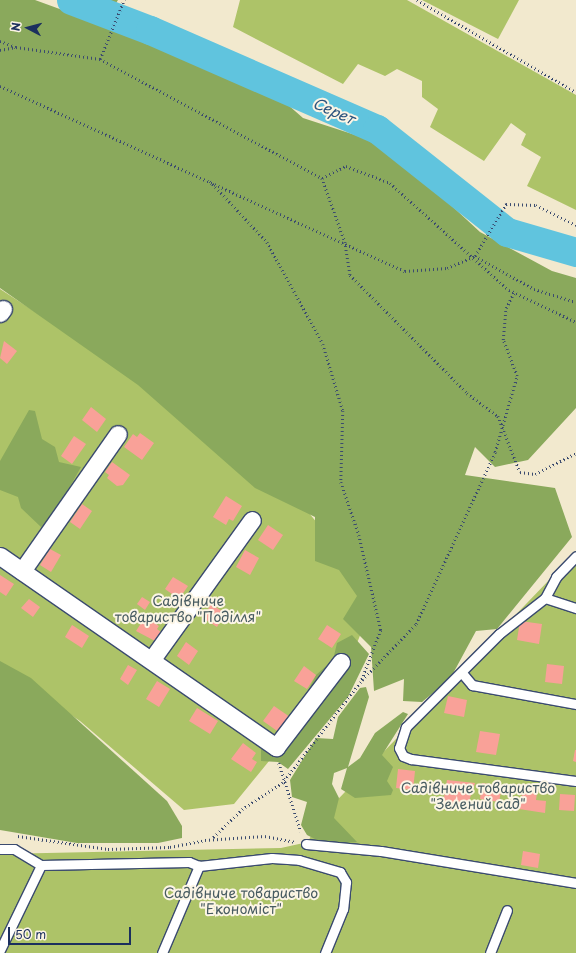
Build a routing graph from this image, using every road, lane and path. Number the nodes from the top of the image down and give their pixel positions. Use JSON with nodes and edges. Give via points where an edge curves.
{"nodes":[{"id":1,"x":124,"y":0,"type":"edge"},
{"id":2,"x":417,"y":0,"type":"edge"},
{"id":3,"x":0,"y":41,"type":"edge"},
{"id":4,"x":16,"y":47,"type":"junction"},
{"id":5,"x":0,"y":50,"type":"edge"},
{"id":6,"x":100,"y":59,"type":"junction"},
{"id":7,"x":0,"y":86,"type":"edge"},
{"id":8,"x":576,"y":92,"type":"edge"},
{"id":9,"x":322,"y":178,"type":"junction"},
{"id":10,"x":210,"y":181,"type":"junction"},
{"id":11,"x":576,"y":225,"type":"edge"},
{"id":12,"x":345,"y":242,"type":"junction"},
{"id":13,"x":475,"y":256,"type":"junction"},
{"id":14,"x":514,"y":292,"type":"junction"},
{"id":15,"x":576,"y":302,"type":"edge"},
{"id":16,"x":576,"y":322,"type":"edge"},
{"id":17,"x":502,"y":426,"type":"junction"},
{"id":18,"x":118,"y":434,"type":"dead end"},
{"id":19,"x":576,"y":453,"type":"edge"},
{"id":20,"x":252,"y":520,"type":"dead end"},
{"id":21,"x":0,"y":556,"type":"edge"},
{"id":22,"x":576,"y":556,"type":"edge"},
{"id":23,"x":22,"y":570,"type":"junction"},
{"id":24,"x":545,"y":598,"type":"junction"},
{"id":25,"x":576,"y":608,"type":"edge"},
{"id":26,"x":152,"y":659,"type":"junction"},
{"id":27,"x":340,"y":662,"type":"dead end"},
{"id":28,"x":462,"y":673,"type":"junction"},
{"id":29,"x":361,"y":682,"type":"junction"},
{"id":30,"x":576,"y":704,"type":"edge"},
{"id":31,"x":276,"y":746,"type":"junction"},
{"id":32,"x":576,"y":781,"type":"edge"},
{"id":33,"x":283,"y":783,"type":"junction"},
{"id":34,"x":13,"y":836,"type":"dead end"},
{"id":35,"x":212,"y":839,"type":"junction"},
{"id":36,"x":306,"y":844,"type":"junction"},
{"id":37,"x":0,"y":849,"type":"edge"},
{"id":38,"x":41,"y":865,"type":"junction"},
{"id":39,"x":199,"y":866,"type":"junction"},
{"id":40,"x":576,"y":883,"type":"edge"},
{"id":41,"x":507,"y":910,"type":"dead end"},
{"id":42,"x":0,"y":950,"type":"edge"},
{"id":43,"x":162,"y":953,"type":"edge"},
{"id":44,"x":325,"y":953,"type":"edge"},
{"id":45,"x":490,"y":953,"type":"edge"}],
"edges":[{"from":1,"to":6,"type":"path"},
{"from":2,"to":8,"type":"path"},
{"from":3,"to":4,"type":"path"},
{"from":4,"to":5,"type":"path"},
{"from":4,"to":6,"type":"path"},
{"from":6,"to":9,"type":"path"},
{"from":7,"to":10,"type":"path"},
{"from":9,"to":12,"type":"path"},
{"from":9,"to":13,"type":"path","via":[[346,166],[390,183]]},
{"from":10,"to":12,"type":"path"},
{"from":10,"to":29,"type":"path","via":[[267,242],[323,344],[343,412],[341,482],[359,535],[381,630]]},
{"from":11,"to":13,"type":"path","via":[[536,205],[506,204],[500,210]]},
{"from":12,"to":13,"type":"path","via":[[405,272],[447,268]]},
{"from":12,"to":17,"type":"path","via":[[350,275],[468,394],[498,416]]},
{"from":13,"to":14,"type":"path"},
{"from":13,"to":15,"type":"path","via":[[534,289]]},
{"from":14,"to":16,"type":"path"},
{"from":14,"to":17,"type":"path","via":[[506,308],[503,340],[516,376]]},
{"from":17,"to":19,"type":"path","via":[[520,472],[535,474]]},
{"from":17,"to":29,"type":"path","via":[[470,510],[416,624]]},
{"from":18,"to":23,"type":"street"},
{"from":20,"to":26,"type":"street"},
{"from":21,"to":23,"type":"street"},
{"from":22,"to":24,"type":"lane","via":[[556,577]]},
{"from":23,"to":26,"type":"street"},
{"from":24,"to":25,"type":"lane"},
{"from":24,"to":28,"type":"lane","via":[[499,634]]},
{"from":26,"to":31,"type":"street"},
{"from":27,"to":31,"type":"street"},
{"from":28,"to":30,"type":"lane","via":[[472,685]]},
{"from":28,"to":32,"type":"lane","via":[[406,727],[400,738],[403,756]]},
{"from":29,"to":33,"type":"path"},
{"from":31,"to":33,"type":"path"},
{"from":33,"to":35,"type":"path","via":[[238,814]]},
{"from":33,"to":36,"type":"path"},
{"from":34,"to":35,"type":"path","via":[[108,849],[170,847]]},
{"from":35,"to":36,"type":"path","via":[[265,836]]},
{"from":36,"to":40,"type":"lane","via":[[381,851]]},
{"from":37,"to":38,"type":"lane","via":[[14,849]]},
{"from":38,"to":39,"type":"lane","via":[[189,862]]},
{"from":38,"to":42,"type":"lane"},
{"from":39,"to":43,"type":"lane"},
{"from":39,"to":44,"type":"lane","via":[[272,858],[299,860],[340,872],[346,882],[346,896]]},
{"from":41,"to":45,"type":"lane"}]}
